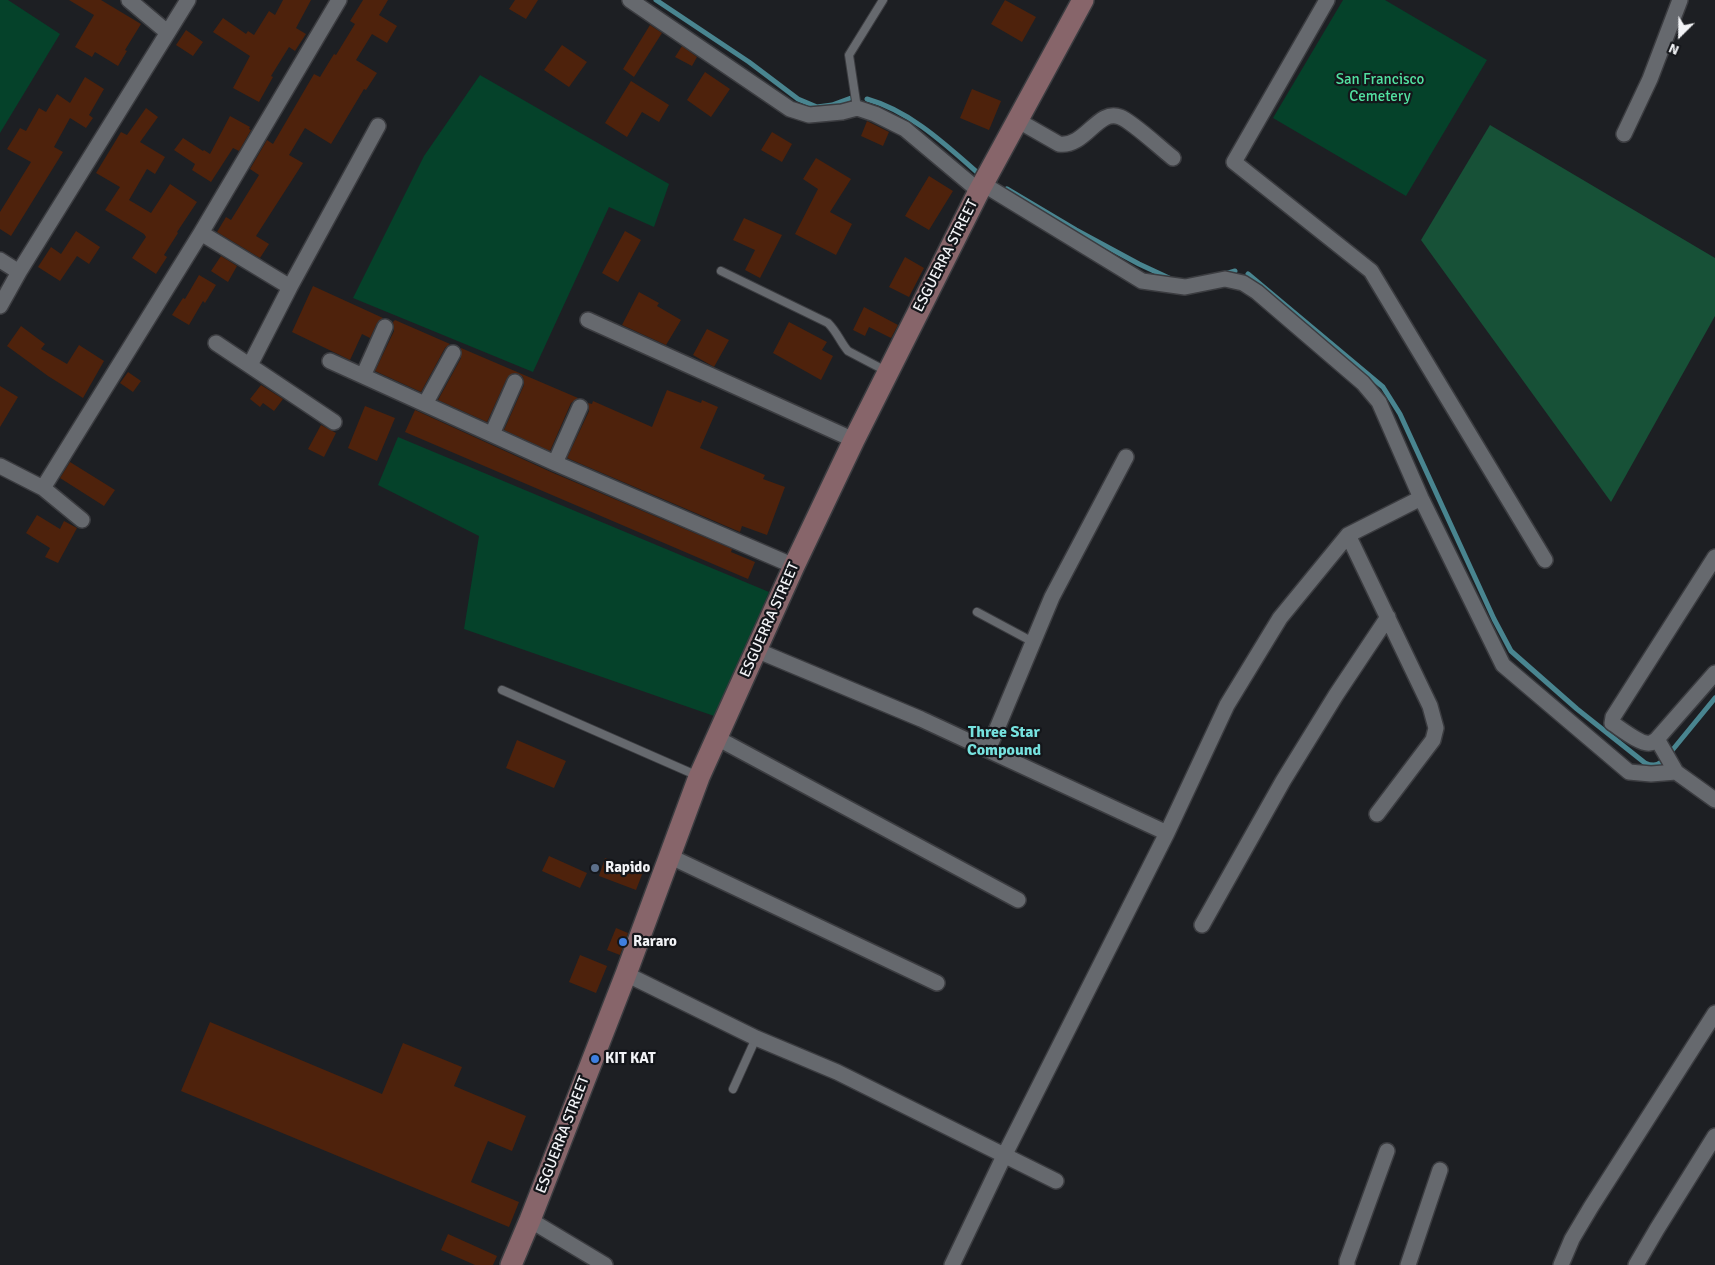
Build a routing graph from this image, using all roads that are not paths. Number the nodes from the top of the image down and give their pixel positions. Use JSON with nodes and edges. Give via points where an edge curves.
{"nodes":[{"id":1,"x":129,"y":0,"type":"edge"},
{"id":2,"x":188,"y":0,"type":"edge"},
{"id":3,"x":339,"y":0,"type":"edge"},
{"id":4,"x":630,"y":0,"type":"edge"},
{"id":5,"x":883,"y":0,"type":"edge"},
{"id":6,"x":1083,"y":0,"type":"edge"},
{"id":7,"x":1327,"y":0,"type":"edge"},
{"id":8,"x":1680,"y":0,"type":"edge"},
{"id":9,"x":167,"y":32,"type":"junction"},
{"id":10,"x":857,"y":108,"type":"junction"},
{"id":11,"x":1017,"y":120,"type":"junction"},
{"id":12,"x":378,"y":126,"type":"dead end"},
{"id":13,"x":1624,"y":134,"type":"dead end"},
{"id":14,"x":1172,"y":158,"type":"dead end"},
{"id":15,"x":981,"y":188,"type":"junction"},
{"id":16,"x":201,"y":232,"type":"junction"},
{"id":17,"x":0,"y":260,"type":"edge"},
{"id":18,"x":721,"y":270,"type":"dead end"},
{"id":19,"x":19,"y":272,"type":"junction"},
{"id":20,"x":290,"y":287,"type":"junction"},
{"id":21,"x":0,"y":306,"type":"edge"},
{"id":22,"x":588,"y":320,"type":"dead end"},
{"id":23,"x":385,"y":327,"type":"dead end"},
{"id":24,"x":216,"y":343,"type":"dead end"},
{"id":25,"x":453,"y":353,"type":"dead end"},
{"id":26,"x":330,"y":361,"type":"dead end"},
{"id":27,"x":250,"y":365,"type":"junction"},
{"id":28,"x":888,"y":372,"type":"junction"},
{"id":29,"x":363,"y":376,"type":"junction"},
{"id":30,"x":515,"y":382,"type":"dead end"},
{"id":31,"x":425,"y":404,"type":"junction"},
{"id":32,"x":580,"y":407,"type":"dead end"},
{"id":33,"x":334,"y":422,"type":"dead end"},
{"id":34,"x":492,"y":434,"type":"junction"},
{"id":35,"x":854,"y":440,"type":"junction"},
{"id":36,"x":1126,"y":457,"type":"dead end"},
{"id":37,"x":555,"y":463,"type":"junction"},
{"id":38,"x":0,"y":466,"type":"edge"},
{"id":39,"x":43,"y":488,"type":"junction"},
{"id":40,"x":1421,"y":498,"type":"junction"},
{"id":41,"x":82,"y":520,"type":"dead end"},
{"id":42,"x":1348,"y":535,"type":"junction"},
{"id":43,"x":1715,"y":557,"type":"edge"},
{"id":44,"x":1545,"y":560,"type":"dead end"},
{"id":45,"x":794,"y":566,"type":"junction"},
{"id":46,"x":977,"y":612,"type":"dead end"},
{"id":47,"x":1388,"y":617,"type":"junction"},
{"id":48,"x":1033,"y":642,"type":"junction"},
{"id":49,"x":756,"y":650,"type":"junction"},
{"id":50,"x":1715,"y":673,"type":"edge"},
{"id":51,"x":502,"y":690,"type":"dead end"},
{"id":52,"x":717,"y":738,"type":"junction"},
{"id":53,"x":1657,"y":739,"type":"junction"},
{"id":54,"x":988,"y":750,"type":"junction"},
{"id":55,"x":1676,"y":772,"type":"junction"},
{"id":56,"x":699,"y":777,"type":"junction"},
{"id":57,"x":1715,"y":800,"type":"edge"},
{"id":58,"x":1377,"y":814,"type":"dead end"},
{"id":59,"x":1167,"y":833,"type":"junction"},
{"id":60,"x":669,"y":856,"type":"junction"},
{"id":61,"x":1018,"y":900,"type":"dead end"},
{"id":62,"x":1202,"y":925,"type":"dead end"},
{"id":63,"x":626,"y":974,"type":"junction"},
{"id":64,"x":937,"y":983,"type":"dead end"},
{"id":65,"x":1715,"y":1013,"type":"edge"},
{"id":66,"x":756,"y":1038,"type":"junction"},
{"id":67,"x":733,"y":1089,"type":"dead end"},
{"id":68,"x":1715,"y":1136,"type":"edge"},
{"id":69,"x":1386,"y":1151,"type":"dead end"},
{"id":70,"x":1004,"y":1156,"type":"junction"},
{"id":71,"x":1440,"y":1170,"type":"dead end"},
{"id":72,"x":1056,"y":1181,"type":"dead end"},
{"id":73,"x":530,"y":1220,"type":"junction"},
{"id":74,"x":511,"y":1265,"type":"edge"},
{"id":75,"x":605,"y":1265,"type":"edge"},
{"id":76,"x":952,"y":1265,"type":"edge"},
{"id":77,"x":1347,"y":1265,"type":"edge"},
{"id":78,"x":1408,"y":1265,"type":"edge"},
{"id":79,"x":1561,"y":1265,"type":"edge"},
{"id":80,"x":1636,"y":1265,"type":"edge"}],
"edges":[{"from":1,"to":9,"type":"street"},
{"from":2,"to":9,"type":"street"},
{"from":3,"to":16,"type":"street"},
{"from":4,"to":10,"type":"street","via":[[790,108],[809,115]]},
{"from":5,"to":10,"type":"lane","via":[[849,55]]},
{"from":6,"to":11,"type":"main road","name":"ESGUERRA STREET"},
{"from":7,"to":44,"type":"street","via":[[1234,162],[1371,271]]},
{"from":8,"to":13,"type":"street","via":[[1650,79]]},
{"from":9,"to":19,"type":"street"},
{"from":10,"to":15,"type":"street","via":[[904,129]]},
{"from":11,"to":14,"type":"street","via":[[1066,145],[1078,140],[1105,117],[1117,116],[1127,120]]},
{"from":11,"to":15,"type":"main road","name":"ESGUERRA STREET"},
{"from":12,"to":20,"type":"street"},
{"from":15,"to":28,"type":"main road","name":"ESGUERRA STREET"},
{"from":15,"to":40,"type":"street","via":[[1142,280],[1184,288],[1225,279],[1242,283],[1257,292],[1373,394]]},
{"from":16,"to":20,"type":"street"},
{"from":16,"to":39,"type":"street"},
{"from":17,"to":19,"type":"street"},
{"from":18,"to":28,"type":"lane","via":[[828,323],[848,352]]},
{"from":19,"to":21,"type":"street"},
{"from":20,"to":27,"type":"street"},
{"from":22,"to":35,"type":"street"},
{"from":23,"to":29,"type":"street"},
{"from":24,"to":27,"type":"street"},
{"from":25,"to":31,"type":"street"},
{"from":26,"to":29,"type":"street"},
{"from":27,"to":33,"type":"street"},
{"from":28,"to":35,"type":"main road","name":"ESGUERRA STREET"},
{"from":29,"to":31,"type":"street"},
{"from":30,"to":34,"type":"street"},
{"from":31,"to":34,"type":"street"},
{"from":32,"to":37,"type":"street"},
{"from":34,"to":37,"type":"street"},
{"from":35,"to":45,"type":"main road","name":"ESGUERRA STREET"},
{"from":36,"to":48,"type":"street","via":[[1052,597]]},
{"from":37,"to":45,"type":"street"},
{"from":38,"to":39,"type":"street"},
{"from":39,"to":41,"type":"street"},
{"from":40,"to":42,"type":"street"},
{"from":40,"to":55,"type":"street","via":[[1503,665],[1629,772]]},
{"from":42,"to":47,"type":"street"},
{"from":42,"to":59,"type":"street","via":[[1280,618],[1227,705]]},
{"from":43,"to":53,"type":"street","via":[[1612,720],[1645,742]]},
{"from":45,"to":49,"type":"main road","name":"ESGUERRA STREET"},
{"from":46,"to":48,"type":"lane"},
{"from":47,"to":58,"type":"street","via":[[1430,706],[1436,728],[1433,740]]},
{"from":47,"to":62,"type":"street","via":[[1283,781]]},
{"from":48,"to":54,"type":"street"},
{"from":49,"to":52,"type":"main road","name":"ESGUERRA STREET"},
{"from":49,"to":54,"type":"street"},
{"from":50,"to":53,"type":"street"},
{"from":51,"to":56,"type":"lane"},
{"from":52,"to":56,"type":"main road","name":"ESGUERRA STREET"},
{"from":52,"to":61,"type":"street"},
{"from":53,"to":55,"type":"street"},
{"from":54,"to":59,"type":"street"},
{"from":55,"to":57,"type":"street"},
{"from":56,"to":60,"type":"main road","name":"ESGUERRA STREET"},
{"from":59,"to":70,"type":"street"},
{"from":60,"to":63,"type":"main road","name":"ESGUERRA STREET"},
{"from":60,"to":64,"type":"street"},
{"from":63,"to":66,"type":"street"},
{"from":63,"to":73,"type":"main road","name":"ESGUERRA STREET"},
{"from":65,"to":79,"type":"street","via":[[1591,1207]]},
{"from":66,"to":67,"type":"lane"},
{"from":66,"to":70,"type":"street","via":[[837,1072]]},
{"from":68,"to":80,"type":"street"},
{"from":69,"to":77,"type":"street"},
{"from":70,"to":72,"type":"street"},
{"from":70,"to":76,"type":"street"},
{"from":71,"to":78,"type":"street"},
{"from":73,"to":74,"type":"main road","name":"ESGUERRA STREET"},
{"from":73,"to":75,"type":"street"}]}
